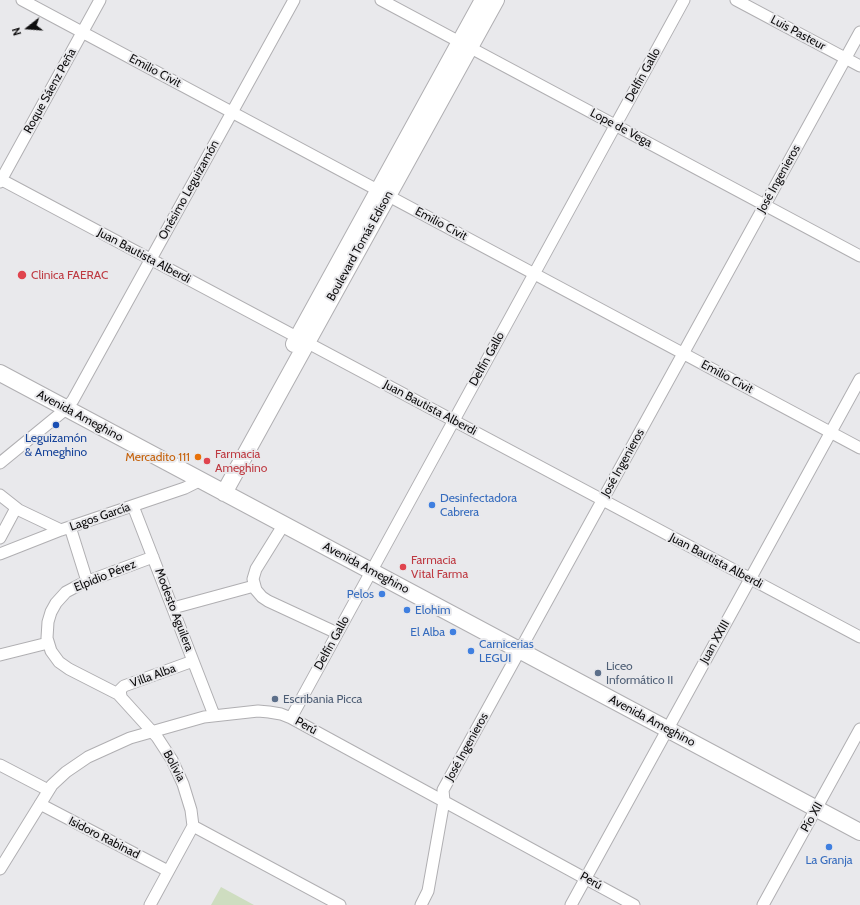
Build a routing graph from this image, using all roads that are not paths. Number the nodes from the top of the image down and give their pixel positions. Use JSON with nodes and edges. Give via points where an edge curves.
{"nodes":[{"id":1,"x":22,"y":0,"type":"edge"},
{"id":2,"x":100,"y":0,"type":"edge"},
{"id":3,"x":294,"y":0,"type":"edge"},
{"id":4,"x":381,"y":0,"type":"edge"},
{"id":5,"x":483,"y":0,"type":"edge"},
{"id":6,"x":496,"y":0,"type":"edge"},
{"id":7,"x":684,"y":0,"type":"edge"},
{"id":8,"x":736,"y":0,"type":"edge"},
{"id":9,"x":82,"y":32,"type":"junction"},
{"id":10,"x":860,"y":32,"type":"edge"},
{"id":11,"x":465,"y":45,"type":"junction"},
{"id":12,"x":845,"y":58,"type":"junction"},
{"id":13,"x":860,"y":66,"type":"edge"},
{"id":14,"x":232,"y":112,"type":"junction"},
{"id":15,"x":615,"y":125,"type":"junction"},
{"id":16,"x":1,"y":180,"type":"edge"},
{"id":17,"x":383,"y":193,"type":"junction"},
{"id":18,"x":765,"y":205,"type":"junction"},
{"id":19,"x":860,"y":256,"type":"edge"},
{"id":20,"x":151,"y":259,"type":"junction"},
{"id":21,"x":534,"y":274,"type":"junction"},
{"id":22,"x":302,"y":340,"type":"junction"},
{"id":23,"x":683,"y":354,"type":"junction"},
{"id":24,"x":0,"y":373,"type":"edge"},
{"id":25,"x":860,"y":378,"type":"edge"},
{"id":26,"x":66,"y":409,"type":"junction"},
{"id":27,"x":453,"y":421,"type":"junction"},
{"id":28,"x":830,"y":432,"type":"junction"},
{"id":29,"x":860,"y":448,"type":"edge"},
{"id":30,"x":0,"y":463,"type":"edge"},
{"id":31,"x":213,"y":487,"type":"junction"},
{"id":32,"x":0,"y":494,"type":"edge"},
{"id":33,"x":603,"y":500,"type":"junction"},
{"id":34,"x":133,"y":506,"type":"junction"},
{"id":35,"x":16,"y":508,"type":"junction"},
{"id":36,"x":284,"y":524,"type":"junction"},
{"id":37,"x":66,"y":528,"type":"junction"},
{"id":38,"x":0,"y":538,"type":"edge"},
{"id":39,"x":0,"y":554,"type":"edge"},
{"id":40,"x":153,"y":557,"type":"junction"},
{"id":41,"x":371,"y":571,"type":"junction"},
{"id":42,"x":750,"y":579,"type":"junction"},
{"id":43,"x":87,"y":581,"type":"junction"},
{"id":44,"x":254,"y":586,"type":"junction"},
{"id":45,"x":172,"y":608,"type":"junction"},
{"id":46,"x":337,"y":633,"type":"junction"},
{"id":47,"x":860,"y":638,"type":"edge"},
{"id":48,"x":48,"y":643,"type":"junction"},
{"id":49,"x":520,"y":650,"type":"junction"},
{"id":50,"x":0,"y":654,"type":"edge"},
{"id":51,"x":193,"y":661,"type":"junction"},
{"id":52,"x":121,"y":696,"type":"junction"},
{"id":53,"x":214,"y":715,"type":"junction"},
{"id":54,"x":291,"y":718,"type":"junction"},
{"id":55,"x":667,"y":729,"type":"junction"},
{"id":56,"x":860,"y":729,"type":"edge"},
{"id":57,"x":152,"y":732,"type":"junction"},
{"id":58,"x":0,"y":765,"type":"edge"},
{"id":59,"x":48,"y":790,"type":"junction"},
{"id":60,"x":444,"y":801,"type":"junction"},
{"id":61,"x":40,"y":804,"type":"junction"},
{"id":62,"x":816,"y":808,"type":"junction"},
{"id":63,"x":193,"y":826,"type":"junction"},
{"id":64,"x":860,"y":832,"type":"edge"},
{"id":65,"x":0,"y":869,"type":"edge"},
{"id":66,"x":168,"y":871,"type":"junction"},
{"id":67,"x":585,"y":878,"type":"junction"},
{"id":68,"x":150,"y":905,"type":"edge"},
{"id":69,"x":340,"y":905,"type":"edge"},
{"id":70,"x":420,"y":905,"type":"edge"},
{"id":71,"x":571,"y":905,"type":"edge"},
{"id":72,"x":634,"y":905,"type":"edge"},
{"id":73,"x":763,"y":905,"type":"edge"}],
"edges":[{"from":1,"to":9,"type":"street","name":"Emilio Civit"},
{"from":2,"to":9,"type":"street","name":"Roque Sáenz Peña"},
{"from":3,"to":14,"type":"street","name":"Onésimo Leguizamón"},
{"from":4,"to":11,"type":"street","name":"Lope de Vega"},
{"from":5,"to":11,"type":"main road","name":"Boulevard Tomás Edison"},
{"from":6,"to":11,"type":"main road","name":"Boulevard Tomás Edison"},
{"from":7,"to":15,"type":"street","name":"Delfín Gallo"},
{"from":8,"to":12,"type":"street","name":"Luis Pasteur"},
{"from":9,"to":14,"type":"street","name":"Emilio Civit"},
{"from":9,"to":16,"type":"street","name":"Roque Sáenz Peña"},
{"from":10,"to":12,"type":"street","name":"José Ingenieros"},
{"from":11,"to":15,"type":"street","name":"Lope de Vega"},
{"from":11,"to":17,"type":"main road","name":"Boulevard Tomás Edison"},
{"from":12,"to":13,"type":"street","name":"Luis Pasteur"},
{"from":12,"to":18,"type":"street","name":"José Ingenieros"},
{"from":14,"to":17,"type":"street","name":"Emilio Civit"},
{"from":14,"to":20,"type":"street","name":"Onésimo Leguizamón"},
{"from":15,"to":18,"type":"street","name":"Lope de Vega"},
{"from":15,"to":21,"type":"street","name":"Delfín Gallo"},
{"from":16,"to":20,"type":"street","name":"Juan Bautista Alberdi"},
{"from":17,"to":21,"type":"street","name":"Emilio Civit"},
{"from":17,"to":22,"type":"main road","name":"Boulevard Tomás Edison"},
{"from":18,"to":19,"type":"street","name":"Lope de Vega"},
{"from":18,"to":23,"type":"street","name":"José Ingenieros"},
{"from":20,"to":22,"type":"street","name":"Juan Bautista Alberdi"},
{"from":20,"to":26,"type":"street","name":"Onésimo Leguizamón"},
{"from":21,"to":23,"type":"street","name":"Emilio Civit"},
{"from":21,"to":27,"type":"street","name":"Delfín Gallo"},
{"from":22,"to":27,"type":"street","name":"Juan Bautista Alberdi"},
{"from":22,"to":31,"type":"main road","name":"Boulevard Tomás Edison"},
{"from":23,"to":28,"type":"street","name":"Emilio Civit"},
{"from":23,"to":33,"type":"street","name":"José Ingenieros"},
{"from":24,"to":26,"type":"main road","name":"Avenida Ameghino"},
{"from":25,"to":28,"type":"street","name":"Juan XXIII"},
{"from":26,"to":30,"type":"street","name":"Onésimo Leguizamón"},
{"from":26,"to":31,"type":"main road","name":"Avenida Ameghino"},
{"from":27,"to":33,"type":"street","name":"Juan Bautista Alberdi"},
{"from":27,"to":41,"type":"street","name":"Delfín Gallo"},
{"from":28,"to":29,"type":"street","name":"Emilio Civit"},
{"from":28,"to":42,"type":"street","name":"Juan XXIII"},
{"from":31,"to":34,"type":"street","name":"Lagos García","via":[[187,488]]},
{"from":31,"to":36,"type":"main road","name":"Avenida Ameghino"},
{"from":32,"to":35,"type":"street"},
{"from":33,"to":42,"type":"street","name":"Juan Bautista Alberdi"},
{"from":33,"to":49,"type":"street","name":"José Ingenieros"},
{"from":34,"to":37,"type":"street","name":"Lagos García"},
{"from":34,"to":40,"type":"street","name":"Modesto Aguilera"},
{"from":35,"to":37,"type":"street"},
{"from":35,"to":38,"type":"street"},
{"from":36,"to":41,"type":"main road","name":"Avenida Ameghino"},
{"from":36,"to":44,"type":"street","via":[[256,569]]},
{"from":37,"to":39,"type":"street","name":"Lagos García"},
{"from":37,"to":43,"type":"street"},
{"from":40,"to":43,"type":"street","name":"Elpidio Pérez"},
{"from":40,"to":45,"type":"street","name":"Modesto Aguilera"},
{"from":41,"to":46,"type":"street","name":"Delfín Gallo"},
{"from":41,"to":49,"type":"main road","name":"Avenida Ameghino"},
{"from":42,"to":47,"type":"street","name":"Juan Bautista Alberdi"},
{"from":42,"to":55,"type":"street","name":"Juan XXIII"},
{"from":43,"to":48,"type":"street","name":"Elpidio Pérez","via":[[70,589],[56,603],[48,622]]},
{"from":44,"to":45,"type":"street"},
{"from":44,"to":46,"type":"street","via":[[265,600]]},
{"from":45,"to":51,"type":"street","name":"Modesto Aguilera"},
{"from":46,"to":54,"type":"street","name":"Delfín Gallo"},
{"from":48,"to":50,"type":"street"},
{"from":48,"to":52,"type":"street","name":"Bolivia","via":[[53,655],[62,665]]},
{"from":49,"to":55,"type":"main road","name":"Avenida Ameghino"},
{"from":49,"to":60,"type":"street","name":"José Ingenieros","via":[[443,790]]},
{"from":51,"to":52,"type":"street","name":"Villa Alba","via":[[124,686],[120,690]]},
{"from":51,"to":53,"type":"street","name":"Modesto Aguilera"},
{"from":52,"to":57,"type":"street","name":"Bolivia"},
{"from":53,"to":54,"type":"street","name":"Perú","via":[[264,711]]},
{"from":53,"to":57,"type":"street","name":"Perú"},
{"from":54,"to":60,"type":"street","name":"Perú"},
{"from":55,"to":62,"type":"main road","name":"Avenida Ameghino"},
{"from":55,"to":67,"type":"street","name":"Juan XXIII"},
{"from":56,"to":62,"type":"street","name":"Pío XII"},
{"from":57,"to":59,"type":"street","name":"Perú","via":[[122,741],[88,757],[66,772]]},
{"from":57,"to":63,"type":"street","name":"Bolivia","via":[[167,752],[182,780]]},
{"from":58,"to":59,"type":"street"},
{"from":59,"to":61,"type":"street","name":"Perú"},
{"from":60,"to":67,"type":"street","name":"Perú"},
{"from":60,"to":70,"type":"street","name":"José Ingenieros","via":[[428,891]]},
{"from":61,"to":65,"type":"street","name":"Perú"},
{"from":61,"to":66,"type":"street","name":"Isidoro Rabinad"},
{"from":62,"to":64,"type":"main road","name":"Avenida Ameghino"},
{"from":62,"to":73,"type":"street","name":"Pío XII"},
{"from":63,"to":66,"type":"street"},
{"from":63,"to":69,"type":"street"},
{"from":66,"to":68,"type":"street"},
{"from":67,"to":71,"type":"street","name":"Juan XXIII"},
{"from":67,"to":72,"type":"street","name":"Perú"}]}
